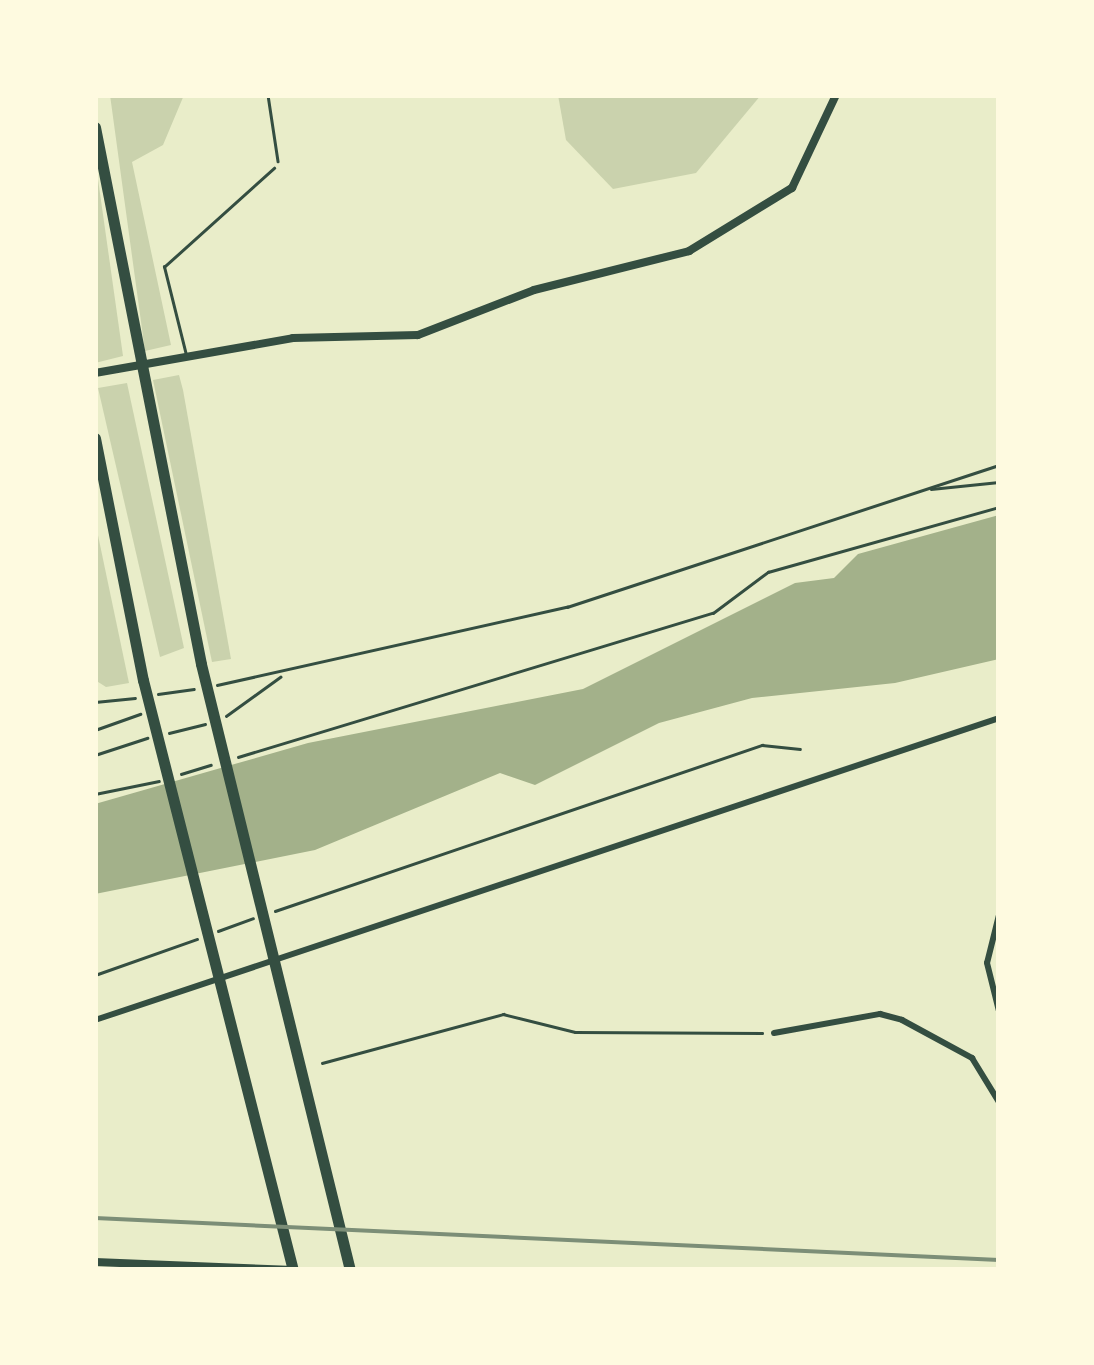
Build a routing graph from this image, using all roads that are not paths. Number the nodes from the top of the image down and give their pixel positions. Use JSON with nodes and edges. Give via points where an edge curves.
{"nodes":[{"id":1,"x":836,"y":95,"type":"edge"},
{"id":2,"x":95,"y":127,"type":"edge"},
{"id":3,"x":274,"y":168,"type":"road end"},
{"id":4,"x":186,"y":355,"type":"junction"},
{"id":5,"x":95,"y":373,"type":"edge"},
{"id":6,"x":95,"y":438,"type":"edge"},
{"id":7,"x":999,"y":718,"type":"edge"},
{"id":8,"x":999,"y":915,"type":"edge"},
{"id":9,"x":999,"y":1011,"type":"edge"},
{"id":10,"x":95,"y":1020,"type":"edge"},
{"id":11,"x":774,"y":1033,"type":"road end"},
{"id":12,"x":999,"y":1102,"type":"edge"},
{"id":13,"x":95,"y":1262,"type":"edge"},
{"id":14,"x":294,"y":1270,"type":"edge"},
{"id":15,"x":350,"y":1270,"type":"edge"}],
"edges":[{"from":1,"to":4,"type":"street","via":[[792,188],[689,251],[534,290],[418,335],[293,338]]},
{"from":2,"to":15,"type":"highway","via":[[200,664]]},
{"from":3,"to":4,"type":"lane","via":[[164,267]]},
{"from":4,"to":5,"type":"street"},
{"from":6,"to":14,"type":"highway","via":[[143,680]]},
{"from":7,"to":10,"type":"street"},
{"from":8,"to":9,"type":"street","via":[[987,963]]},
{"from":11,"to":12,"type":"street","via":[[868,1016],[902,1020],[972,1058]]},
{"from":13,"to":14,"type":"street"}]}
